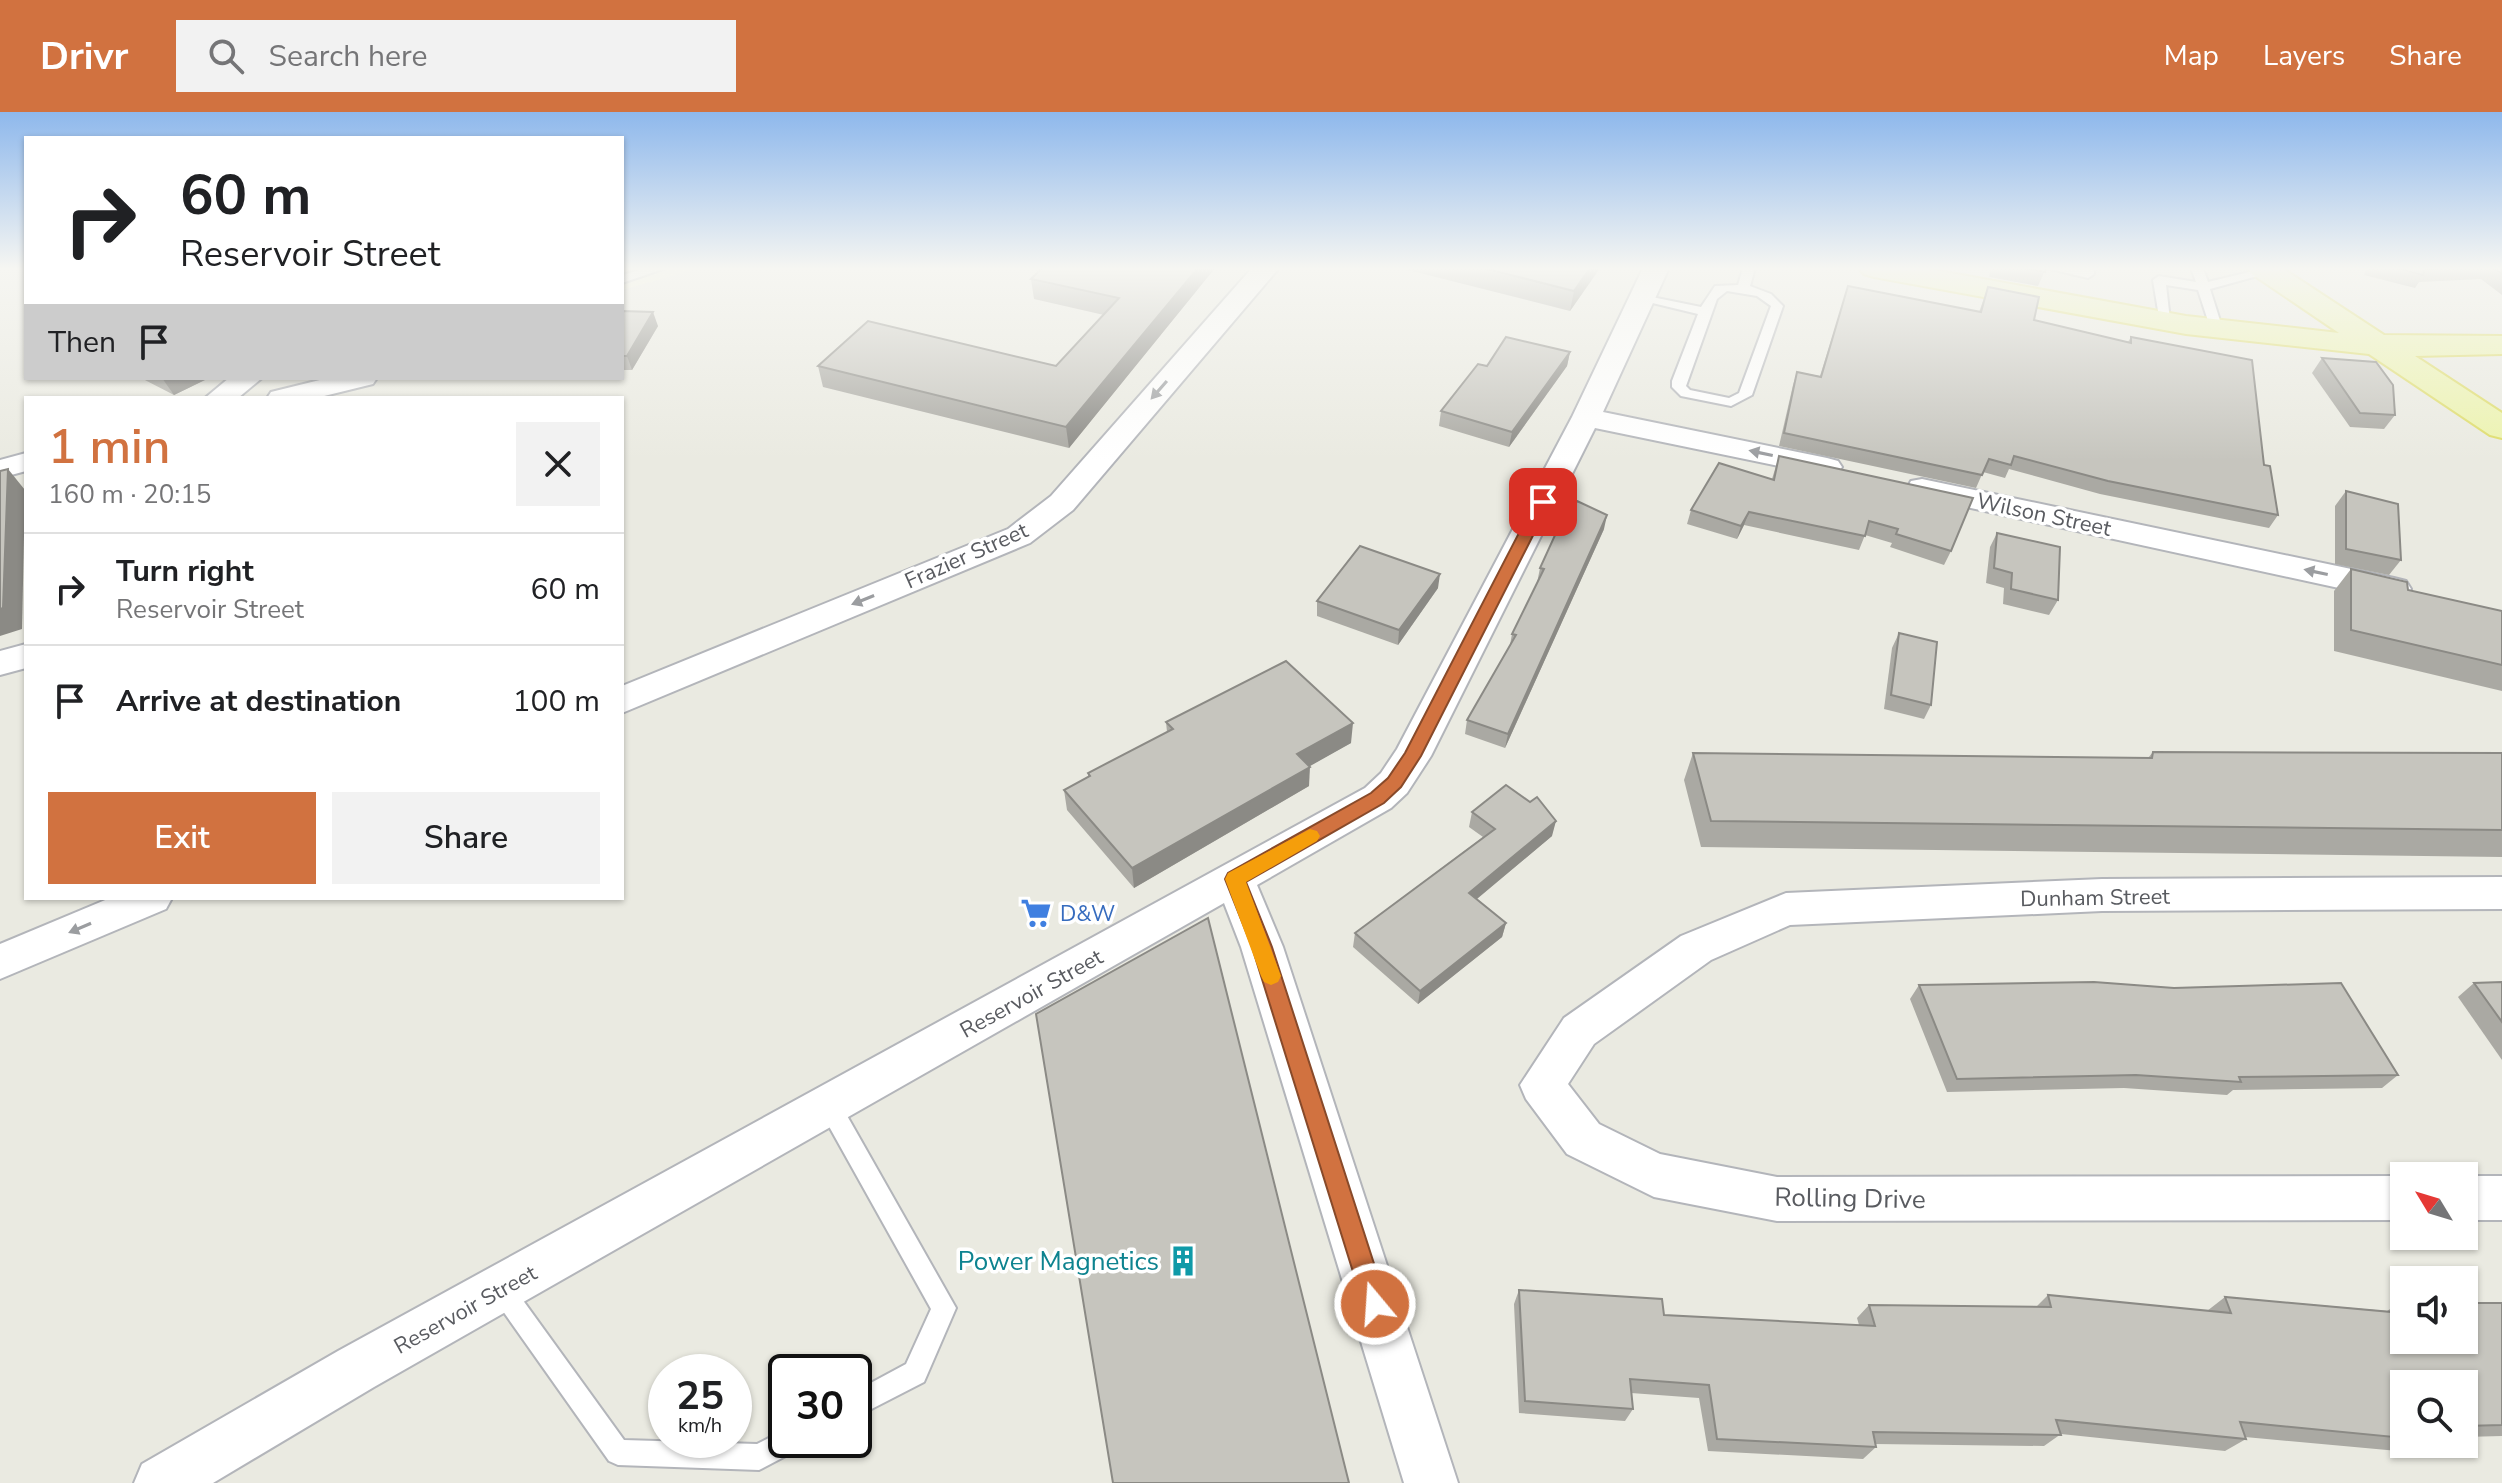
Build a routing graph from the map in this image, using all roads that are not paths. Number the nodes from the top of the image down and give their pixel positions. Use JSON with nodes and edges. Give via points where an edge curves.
{"nodes":[{"id":1,"x":1210,"y":332,"type":"edge"},
{"id":2,"x":1626,"y":332,"type":"edge"},
{"id":3,"x":1698,"y":332,"type":"edge"},
{"id":4,"x":1768,"y":332,"type":"edge"},
{"id":5,"x":2264,"y":332,"type":"edge"},
{"id":6,"x":2355,"y":332,"type":"edge"},
{"id":7,"x":2371,"y":343,"type":"junction"},
{"id":8,"x":2502,"y":345,"type":"edge"},
{"id":9,"x":245,"y":380,"type":"edge"},
{"id":10,"x":355,"y":380,"type":"edge"},
{"id":11,"x":222,"y":396,"type":"edge"},
{"id":12,"x":289,"y":396,"type":"edge"},
{"id":13,"x":1586,"y":417,"type":"junction"},
{"id":14,"x":2502,"y":428,"type":"edge"},
{"id":15,"x":24,"y":463,"type":"edge"},
{"id":16,"x":0,"y":469,"type":"edge"},
{"id":17,"x":1862,"y":475,"type":"edge"},
{"id":18,"x":1893,"y":481,"type":"edge"},
{"id":19,"x":2422,"y":595,"type":"edge"},
{"id":20,"x":24,"y":657,"type":"edge"},
{"id":21,"x":0,"y":663,"type":"edge"},
{"id":22,"x":624,"y":699,"type":"edge"},
{"id":23,"x":1235,"y":879,"type":"junction"},
{"id":24,"x":2502,"y":893,"type":"edge"},
{"id":25,"x":147,"y":900,"type":"edge"},
{"id":26,"x":1696,"y":948,"type":"joint"},
{"id":27,"x":0,"y":962,"type":"edge"},
{"id":28,"x":829,"y":1105,"type":"junction"},
{"id":29,"x":2390,"y":1198,"type":"edge"},
{"id":30,"x":2478,"y":1198,"type":"edge"},
{"id":31,"x":2502,"y":1198,"type":"edge"},
{"id":32,"x":501,"y":1289,"type":"junction"},
{"id":33,"x":872,"y":1396,"type":"edge"},
{"id":34,"x":768,"y":1452,"type":"edge"},
{"id":35,"x":161,"y":1483,"type":"edge"},
{"id":36,"x":1431,"y":1483,"type":"edge"}],
"edges":[{"from":1,"to":22,"type":"street","name":"Frazier Street","one_way":true,"via":[[1062,503],[1019,536]]},
{"from":2,"to":13,"type":"street","name":"Reservoir Street"},
{"from":3,"to":4,"type":"lane","via":[[1679,387],[1738,401],[1745,395]]},
{"from":5,"to":7,"type":"main road"},
{"from":6,"to":7,"type":"main road"},
{"from":7,"to":8,"type":"main road"},
{"from":7,"to":14,"type":"main road"},
{"from":9,"to":11,"type":"street"},
{"from":10,"to":12,"type":"street"},
{"from":17,"to":13,"type":"street","one_way":true},
{"from":13,"to":23,"type":"street","name":"Reservoir Street","via":[[1394,783],[1378,798]]},
{"from":15,"to":16,"type":"street"},
{"from":19,"to":18,"type":"street","name":"Wilson Street","one_way":true},
{"from":20,"to":21,"type":"street"},
{"from":23,"to":28,"type":"street","name":"Reservoir Street"},
{"from":23,"to":36,"type":"street","via":[[1262,947]]},
{"from":24,"to":26,"type":"street","name":"Dunham Street","via":[[2102,895],[1786,909]]},
{"from":25,"to":27,"type":"street","one_way":true},
{"from":26,"to":29,"type":"street","name":"Rolling Drive","via":[[1579,1031],[1542,1085],[1583,1139],[1654,1175],[1777,1199]]},
{"from":28,"to":32,"type":"street","name":"Reservoir Street"},
{"from":28,"to":33,"type":"lane","via":[[944,1308],[915,1373]]},
{"from":30,"to":31,"type":"street"},
{"from":32,"to":34,"type":"lane","via":[[618,1452],[759,1457]]},
{"from":32,"to":35,"type":"street","name":"Reservoir Street"}]}
